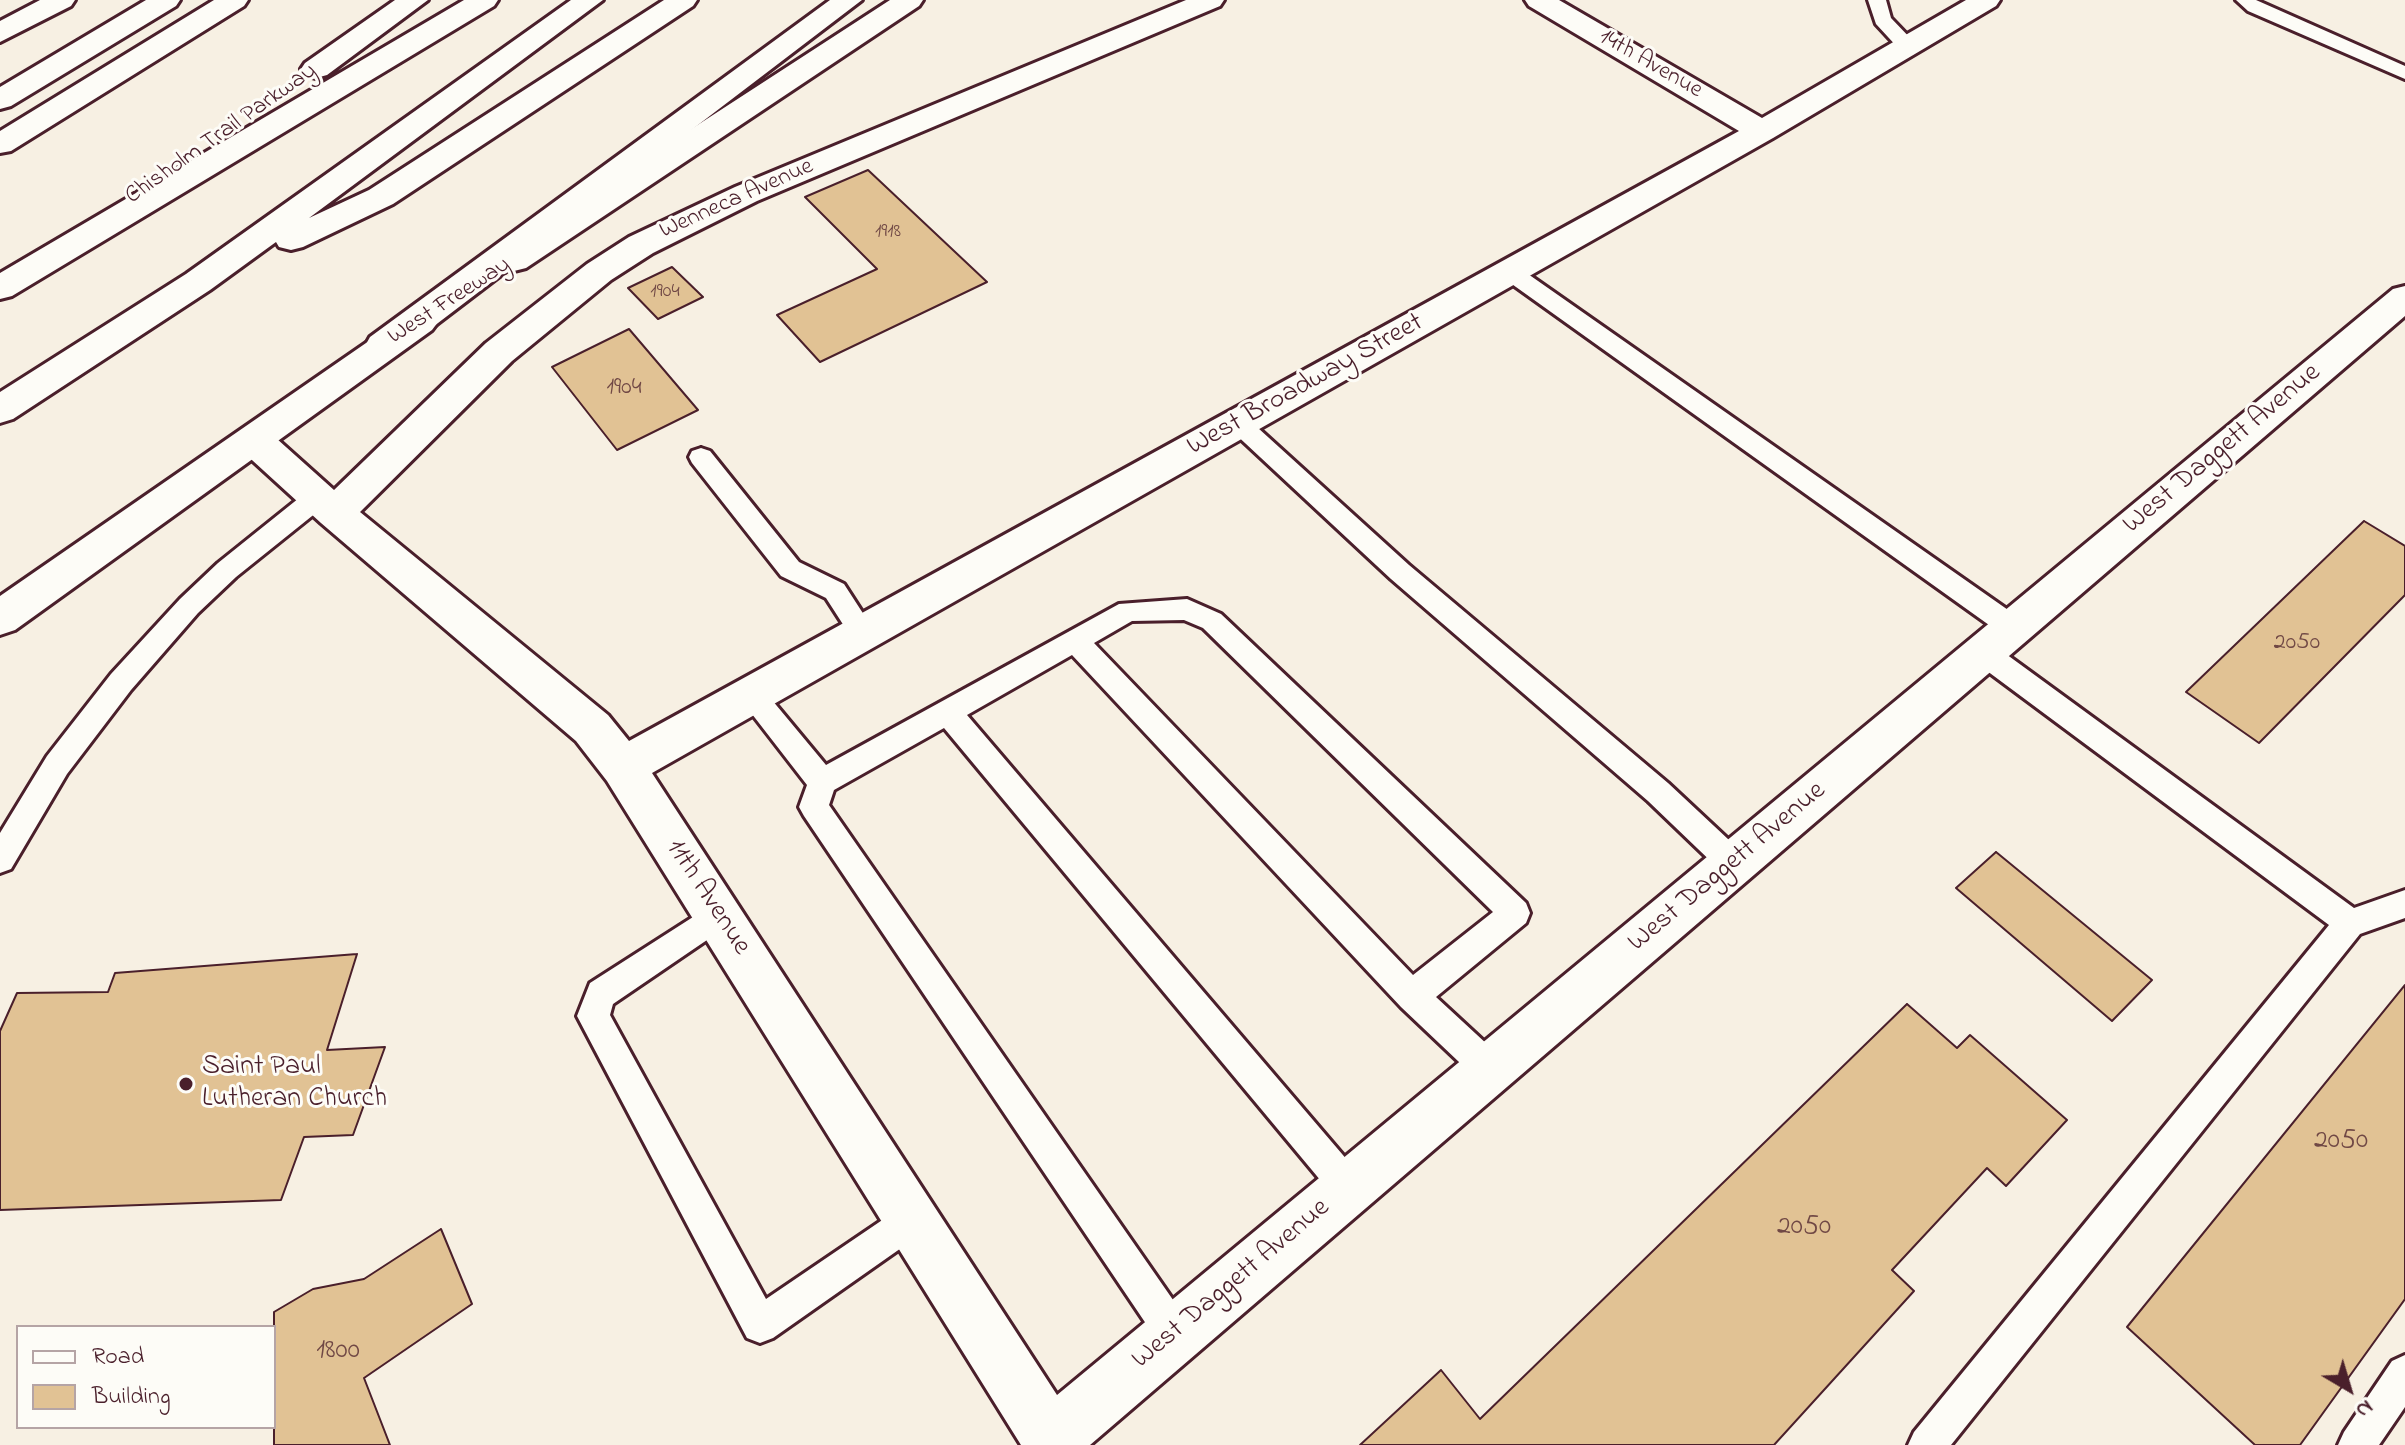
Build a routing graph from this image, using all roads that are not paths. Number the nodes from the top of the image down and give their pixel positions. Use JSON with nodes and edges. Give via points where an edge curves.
{"nodes":[{"id":1,"x":61,"y":0,"type":"edge"},
{"id":2,"x":166,"y":0,"type":"edge"},
{"id":3,"x":234,"y":0,"type":"edge"},
{"id":4,"x":414,"y":0,"type":"edge"},
{"id":5,"x":484,"y":0,"type":"edge"},
{"id":6,"x":589,"y":0,"type":"edge"},
{"id":7,"x":683,"y":0,"type":"edge"},
{"id":8,"x":848,"y":0,"type":"edge"},
{"id":9,"x":909,"y":0,"type":"edge"},
{"id":10,"x":1210,"y":0,"type":"edge"},
{"id":11,"x":1539,"y":0,"type":"edge"},
{"id":12,"x":1877,"y":0,"type":"edge"},
{"id":13,"x":1986,"y":0,"type":"edge"},
{"id":14,"x":2245,"y":0,"type":"edge"},
{"id":15,"x":0,"y":33,"type":"edge"},
{"id":16,"x":1907,"y":46,"type":"junction"},
{"id":17,"x":2405,"y":73,"type":"edge"},
{"id":18,"x":0,"y":100,"type":"edge"},
{"id":19,"x":1762,"y":131,"type":"junction"},
{"id":20,"x":0,"y":144,"type":"edge"},
{"id":21,"x":29,"y":269,"type":"junction"},
{"id":22,"x":1510,"y":272,"type":"junction"},
{"id":23,"x":198,"y":282,"type":"junction"},
{"id":24,"x":0,"y":288,"type":"edge"},
{"id":25,"x":2405,"y":297,"type":"edge"},
{"id":26,"x":383,"y":346,"type":"junction"},
{"id":27,"x":0,"y":410,"type":"edge"},
{"id":28,"x":1239,"y":424,"type":"junction"},
{"id":29,"x":254,"y":440,"type":"junction"},
{"id":30,"x":701,"y":457,"type":"dead end"},
{"id":31,"x":327,"y":505,"type":"junction"},
{"id":32,"x":0,"y":618,"type":"edge"},
{"id":33,"x":864,"y":635,"type":"junction"},
{"id":34,"x":1074,"y":640,"type":"junction"},
{"id":35,"x":1999,"y":640,"type":"junction"},
{"id":36,"x":752,"y":696,"type":"junction"},
{"id":37,"x":946,"y":710,"type":"junction"},
{"id":38,"x":623,"y":767,"type":"junction"},
{"id":39,"x":822,"y":782,"type":"junction"},
{"id":40,"x":0,"y":860,"type":"edge"},
{"id":41,"x":1733,"y":863,"type":"junction"},
{"id":42,"x":2405,"y":904,"type":"edge"},
{"id":43,"x":718,"y":915,"type":"junction"},
{"id":44,"x":2350,"y":923,"type":"junction"},
{"id":45,"x":1412,"y":996,"type":"junction"},
{"id":46,"x":1490,"y":1069,"type":"junction"},
{"id":47,"x":1348,"y":1187,"type":"junction"},
{"id":48,"x":912,"y":1220,"type":"junction"},
{"id":49,"x":1174,"y":1333,"type":"junction"},
{"id":50,"x":2405,"y":1374,"type":"edge"},
{"id":51,"x":1054,"y":1442,"type":"edge"},
{"id":52,"x":1927,"y":1445,"type":"edge"},
{"id":53,"x":2357,"y":1445,"type":"edge"}],
"edges":[{"from":1,"to":15,"type":"main road"},
{"from":2,"to":18,"type":"main road"},
{"from":3,"to":20,"type":"main road"},
{"from":4,"to":21,"type":"main road","name":"Chisholm Trail Parkway"},
{"from":5,"to":21,"type":"main road"},
{"from":6,"to":23,"type":"main road"},
{"from":7,"to":23,"type":"main road","via":[[381,197]]},
{"from":8,"to":26,"type":"main road"},
{"from":9,"to":26,"type":"main road","name":"West Freeway"},
{"from":10,"to":31,"type":"main road","name":"Wenneca Avenue","via":[[746,194],[641,245],[499,352]]},
{"from":11,"to":19,"type":"main road","name":"14th Avenue"},
{"from":12,"to":16,"type":"lane","via":[[1882,20]]},
{"from":13,"to":16,"type":"main road","name":"West Broadway Street"},
{"from":14,"to":17,"type":"lane"},
{"from":16,"to":19,"type":"main road","name":"West Broadway Street"},
{"from":19,"to":22,"type":"main road","name":"West Broadway Street"},
{"from":21,"to":24,"type":"main road"},
{"from":22,"to":28,"type":"main road","name":"West Broadway Street"},
{"from":22,"to":35,"type":"lane"},
{"from":23,"to":27,"type":"main road"},
{"from":25,"to":35,"type":"main road","name":"West Daggett Avenue"},
{"from":26,"to":29,"type":"main road","name":"West Freeway"},
{"from":28,"to":33,"type":"main road","name":"West Broadway Street"},
{"from":28,"to":41,"type":"lane"},
{"from":29,"to":31,"type":"main road","name":"11th Avenue"},
{"from":29,"to":32,"type":"main road","name":"West Freeway"},
{"from":30,"to":33,"type":"lane","via":[[790,569],[835,591]]},
{"from":31,"to":38,"type":"main road","name":"11th Avenue","via":[[592,728]]},
{"from":31,"to":40,"type":"lane","via":[[227,570],[189,606],[57,765]]},
{"from":33,"to":36,"type":"main road","name":"West Broadway Street"},
{"from":34,"to":37,"type":"lane"},
{"from":34,"to":45,"type":"lane"},
{"from":34,"to":45,"type":"lane","via":[[1128,611],[1187,609],[1212,621],[1515,913]]},
{"from":35,"to":41,"type":"main road","name":"West Daggett Avenue"},
{"from":35,"to":44,"type":"lane"},
{"from":36,"to":38,"type":"main road","name":"West Broadway Street"},
{"from":36,"to":39,"type":"lane"},
{"from":37,"to":39,"type":"lane"},
{"from":37,"to":47,"type":"lane"},
{"from":38,"to":43,"type":"main road","name":"11th Avenue"},
{"from":39,"to":49,"type":"lane","via":[[814,807]]},
{"from":41,"to":46,"type":"main road","name":"West Daggett Avenue"},
{"from":42,"to":44,"type":"lane"},
{"from":43,"to":48,"type":"main road","name":"11th Avenue"},
{"from":43,"to":48,"type":"lane","via":[[601,994],[593,1016],[760,1325]]},
{"from":44,"to":52,"type":"lane"},
{"from":45,"to":46,"type":"lane"},
{"from":46,"to":47,"type":"main road","name":"West Daggett Avenue"},
{"from":47,"to":49,"type":"main road","name":"West Daggett Avenue"},
{"from":48,"to":51,"type":"main road","name":"11th Avenue"},
{"from":49,"to":51,"type":"main road","name":"West Daggett Avenue"},
{"from":50,"to":53,"type":"lane"}]}
